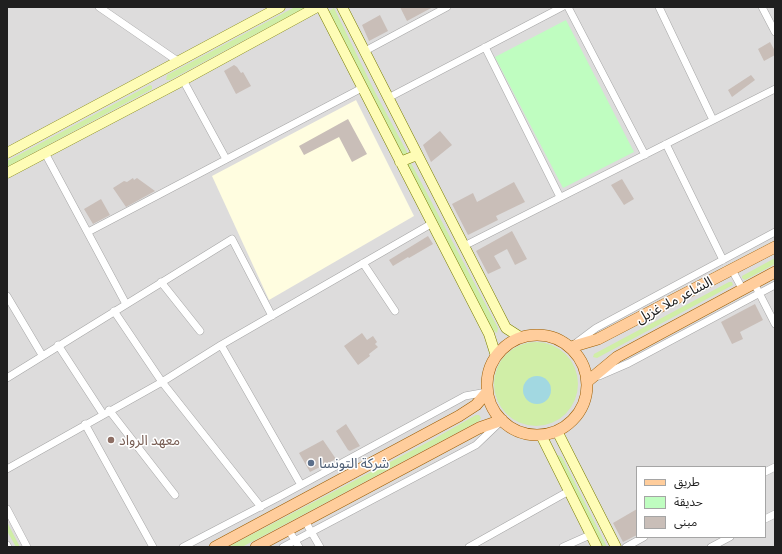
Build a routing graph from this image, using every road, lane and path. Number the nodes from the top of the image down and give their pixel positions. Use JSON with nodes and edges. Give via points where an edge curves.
{"nodes":[{"id":1,"x":99,"y":7,"type":"edge"},
{"id":2,"x":280,"y":7,"type":"edge"},
{"id":3,"x":317,"y":7,"type":"edge"},
{"id":4,"x":321,"y":7,"type":"edge"},
{"id":5,"x":342,"y":7,"type":"edge"},
{"id":6,"x":447,"y":7,"type":"edge"},
{"id":7,"x":562,"y":7,"type":"edge"},
{"id":8,"x":568,"y":7,"type":"edge"},
{"id":9,"x":659,"y":7,"type":"edge"},
{"id":10,"x":762,"y":7,"type":"edge"},
{"id":11,"x":775,"y":32,"type":"edge"},
{"id":12,"x":485,"y":47,"type":"junction"},
{"id":13,"x":365,"y":52,"type":"junction"},
{"id":14,"x":179,"y":62,"type":"junction"},
{"id":15,"x":155,"y":74,"type":"junction"},
{"id":16,"x":183,"y":80,"type":"junction"},
{"id":17,"x":362,"y":88,"type":"junction"},
{"id":18,"x":775,"y":89,"type":"edge"},
{"id":19,"x":164,"y":90,"type":"junction"},
{"id":20,"x":388,"y":98,"type":"junction"},
{"id":21,"x":713,"y":120,"type":"junction"},
{"id":22,"x":666,"y":144,"type":"junction"},
{"id":23,"x":45,"y":153,"type":"junction"},
{"id":24,"x":7,"y":154,"type":"edge"},
{"id":25,"x":645,"y":154,"type":"junction"},
{"id":26,"x":417,"y":155,"type":"junction"},
{"id":27,"x":226,"y":159,"type":"junction"},
{"id":28,"x":400,"y":162,"type":"junction"},
{"id":29,"x":7,"y":174,"type":"edge"},
{"id":30,"x":560,"y":197,"type":"junction"},
{"id":31,"x":431,"y":224,"type":"junction"},
{"id":32,"x":88,"y":232,"type":"junction"},
{"id":33,"x":775,"y":232,"type":"edge"},
{"id":34,"x":464,"y":246,"type":"junction"},
{"id":35,"x":775,"y":247,"type":"edge"},
{"id":36,"x":723,"y":260,"type":"junction"},
{"id":37,"x":363,"y":263,"type":"junction"},
{"id":38,"x":732,"y":270,"type":"junction"},
{"id":39,"x":774,"y":281,"type":"edge"},
{"id":40,"x":161,"y":282,"type":"junction"},
{"id":41,"x":757,"y":288,"type":"junction"},
{"id":42,"x":742,"y":290,"type":"junction"},
{"id":43,"x":7,"y":296,"type":"edge"},
{"id":44,"x":126,"y":304,"type":"junction"},
{"id":45,"x":114,"y":311,"type":"junction"},
{"id":46,"x":395,"y":311,"type":"dead end"},
{"id":47,"x":272,"y":316,"type":"junction"},
{"id":48,"x":775,"y":324,"type":"edge"},
{"id":49,"x":200,"y":331,"type":"dead end"},
{"id":50,"x":520,"y":337,"type":"junction"},
{"id":51,"x":58,"y":345,"type":"junction"},
{"id":52,"x":222,"y":346,"type":"junction"},
{"id":53,"x":571,"y":347,"type":"junction"},
{"id":54,"x":42,"y":355,"type":"junction"},
{"id":55,"x":496,"y":356,"type":"junction"},
{"id":56,"x":7,"y":378,"type":"edge"},
{"id":57,"x":588,"y":381,"type":"junction"},
{"id":58,"x":162,"y":382,"type":"junction"},
{"id":59,"x":487,"y":392,"type":"junction"},
{"id":60,"x":106,"y":412,"type":"junction"},
{"id":61,"x":502,"y":420,"type":"junction"},
{"id":62,"x":85,"y":424,"type":"junction"},
{"id":63,"x":557,"y":431,"type":"junction"},
{"id":64,"x":541,"y":435,"type":"junction"},
{"id":65,"x":775,"y":467,"type":"edge"},
{"id":66,"x":7,"y":469,"type":"edge"},
{"id":67,"x":766,"y":472,"type":"edge"},
{"id":68,"x":302,"y":485,"type":"junction"},
{"id":69,"x":569,"y":491,"type":"junction"},
{"id":70,"x":175,"y":495,"type":"dead end"},
{"id":71,"x":261,"y":507,"type":"junction"},
{"id":72,"x":7,"y":509,"type":"edge"},
{"id":73,"x":775,"y":514,"type":"edge"},
{"id":74,"x":766,"y":518,"type":"edge"},
{"id":75,"x":305,"y":521,"type":"junction"},
{"id":76,"x":288,"y":530,"type":"junction"},
{"id":77,"x":311,"y":532,"type":"junction"},
{"id":78,"x":590,"y":535,"type":"junction"},
{"id":79,"x":642,"y":538,"type":"edge"},
{"id":80,"x":728,"y":538,"type":"edge"},
{"id":81,"x":297,"y":544,"type":"edge"},
{"id":82,"x":27,"y":547,"type":"edge"},
{"id":83,"x":153,"y":547,"type":"edge"},
{"id":84,"x":183,"y":547,"type":"edge"},
{"id":85,"x":215,"y":547,"type":"edge"},
{"id":86,"x":256,"y":547,"type":"edge"},
{"id":87,"x":283,"y":547,"type":"edge"},
{"id":88,"x":320,"y":547,"type":"edge"},
{"id":89,"x":469,"y":547,"type":"edge"},
{"id":90,"x":563,"y":547,"type":"edge"},
{"id":91,"x":597,"y":547,"type":"edge"},
{"id":92,"x":616,"y":547,"type":"edge"},
{"id":93,"x":626,"y":547,"type":"edge"},
{"id":94,"x":711,"y":547,"type":"edge"}],
"edges":[{"from":1,"to":14,"type":"street"},
{"from":2,"to":14,"type":"main road"},
{"from":3,"to":16,"type":"main road"},
{"from":4,"to":17,"type":"main road"},
{"from":5,"to":13,"type":"main road"},
{"from":6,"to":13,"type":"street"},
{"from":7,"to":12,"type":"street"},
{"from":8,"to":25,"type":"street"},
{"from":9,"to":21,"type":"street"},
{"from":10,"to":11,"type":"street"},
{"from":12,"to":20,"type":"street"},
{"from":12,"to":30,"type":"street"},
{"from":13,"to":20,"type":"main road"},
{"from":14,"to":15,"type":"main road"},
{"from":15,"to":19,"type":"main road"},
{"from":15,"to":24,"type":"main road"},
{"from":16,"to":19,"type":"main road"},
{"from":16,"to":27,"type":"street"},
{"from":17,"to":27,"type":"street"},
{"from":17,"to":28,"type":"main road"},
{"from":18,"to":21,"type":"street"},
{"from":19,"to":23,"type":"main road"},
{"from":20,"to":26,"type":"main road"},
{"from":21,"to":22,"type":"street"},
{"from":22,"to":25,"type":"street"},
{"from":22,"to":36,"type":"street"},
{"from":23,"to":29,"type":"main road"},
{"from":23,"to":32,"type":"street"},
{"from":25,"to":30,"type":"street"},
{"from":26,"to":28,"type":"main road"},
{"from":26,"to":34,"type":"main road"},
{"from":27,"to":32,"type":"street"},
{"from":28,"to":31,"type":"main road"},
{"from":30,"to":34,"type":"street"},
{"from":31,"to":37,"type":"street"},
{"from":31,"to":55,"type":"main road","via":[[489,334]]},
{"from":32,"to":44,"type":"street"},
{"from":33,"to":36,"type":"street"},
{"from":34,"to":50,"type":"main road","via":[[506,328]]},
{"from":35,"to":38,"type":"main road","name":"الشاعر ملا غزيل"},
{"from":36,"to":53,"type":"street","via":[[596,328]]},
{"from":37,"to":46,"type":"street"},
{"from":37,"to":47,"type":"street"},
{"from":38,"to":42,"type":"street"},
{"from":38,"to":53,"type":"main road","name":"الشاعر ملا غزيل","via":[[598,339]]},
{"from":39,"to":41,"type":"main road"},
{"from":40,"to":44,"type":"street"},
{"from":40,"to":47,"type":"street","via":[[232,239]]},
{"from":40,"to":49,"type":"street"},
{"from":41,"to":42,"type":"main road"},
{"from":41,"to":48,"type":"street"},
{"from":41,"to":57,"type":"street","via":[[629,363]]},
{"from":42,"to":57,"type":"main road","via":[[617,357]]},
{"from":43,"to":54,"type":"street"},
{"from":44,"to":45,"type":"street"},
{"from":45,"to":51,"type":"street"},
{"from":45,"to":58,"type":"street"},
{"from":47,"to":52,"type":"street"},
{"from":50,"to":53,"type":"main road","via":[[546,335],[560,339]]},
{"from":50,"to":55,"type":"main road","via":[[506,345]]},
{"from":51,"to":54,"type":"street"},
{"from":51,"to":60,"type":"street"},
{"from":52,"to":58,"type":"street"},
{"from":52,"to":68,"type":"street"},
{"from":53,"to":57,"type":"main road","via":[[580,357]]},
{"from":54,"to":56,"type":"street"},
{"from":55,"to":59,"type":"main road","via":[[490,367]]},
{"from":57,"to":63,"type":"main road","via":[[585,399],[577,416]]},
{"from":58,"to":60,"type":"street"},
{"from":58,"to":71,"type":"street"},
{"from":59,"to":61,"type":"main road","via":[[490,403]]},
{"from":59,"to":68,"type":"street","via":[[465,396]]},
{"from":59,"to":85,"type":"main road","via":[[476,405],[459,416]]},
{"from":60,"to":62,"type":"street"},
{"from":60,"to":70,"type":"street"},
{"from":61,"to":64,"type":"main road","via":[[513,429],[526,434]]},
{"from":61,"to":75,"type":"main road","via":[[479,428]]},
{"from":61,"to":77,"type":"street","via":[[476,445]]},
{"from":62,"to":66,"type":"street"},
{"from":62,"to":83,"type":"street"},
{"from":63,"to":64,"type":"main road"},
{"from":63,"to":92,"type":"main road"},
{"from":64,"to":69,"type":"main road"},
{"from":65,"to":67,"type":"street"},
{"from":68,"to":71,"type":"street"},
{"from":69,"to":78,"type":"main road"},
{"from":69,"to":89,"type":"street"},
{"from":71,"to":84,"type":"street"},
{"from":72,"to":82,"type":"street"},
{"from":73,"to":74,"type":"street"},
{"from":75,"to":76,"type":"main road"},
{"from":75,"to":77,"type":"street"},
{"from":76,"to":81,"type":"street"},
{"from":76,"to":86,"type":"main road"},
{"from":77,"to":81,"type":"street"},
{"from":77,"to":88,"type":"street"},
{"from":78,"to":90,"type":"street"},
{"from":78,"to":91,"type":"main road"},
{"from":79,"to":93,"type":"street"},
{"from":80,"to":94,"type":"street"},
{"from":81,"to":87,"type":"street"}]}
